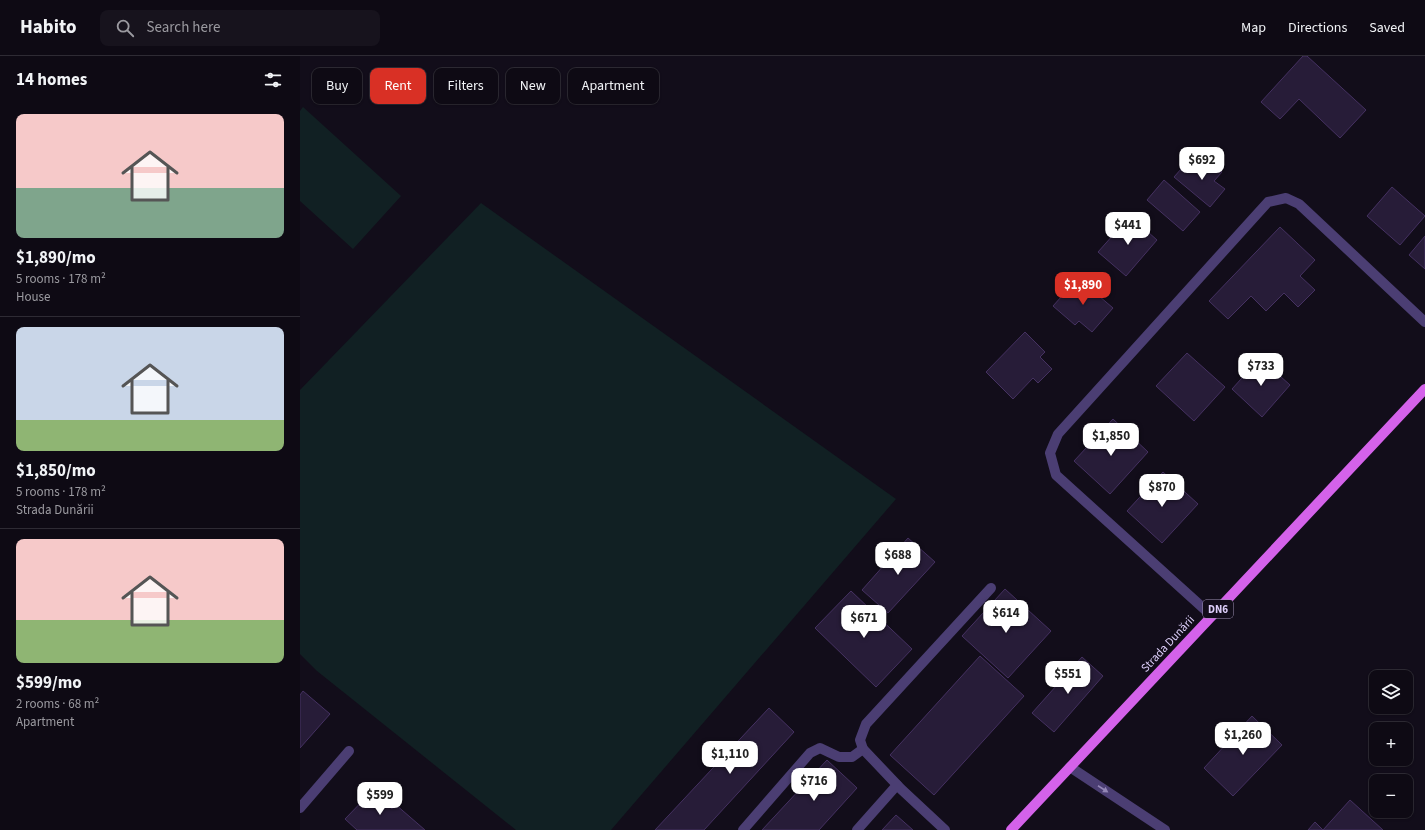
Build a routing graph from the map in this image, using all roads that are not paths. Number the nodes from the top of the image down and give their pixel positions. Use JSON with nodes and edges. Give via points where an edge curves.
{"nodes":[{"id":1,"x":1425,"y":322,"type":"edge"},
{"id":2,"x":1425,"y":389,"type":"edge"},
{"id":3,"x":991,"y":588,"type":"dead end"},
{"id":4,"x":1212,"y":616,"type":"junction"},
{"id":5,"x":863,"y":749,"type":"junction"},
{"id":6,"x":349,"y":751,"type":"dead end"},
{"id":7,"x":1070,"y":767,"type":"junction"},
{"id":8,"x":898,"y":784,"type":"junction"},
{"id":9,"x":300,"y":808,"type":"edge"},
{"id":10,"x":743,"y":830,"type":"edge"},
{"id":11,"x":857,"y":830,"type":"edge"},
{"id":12,"x":945,"y":830,"type":"edge"},
{"id":13,"x":1011,"y":830,"type":"edge"},
{"id":14,"x":1165,"y":830,"type":"edge"}],
"edges":[{"from":1,"to":4,"type":"street","via":[[1299,204],[1286,198],[1268,202],[1058,434],[1050,453],[1056,475]]},
{"from":2,"to":4,"type":"main road","name":"Strada Dunării","number":"DN6"},
{"from":3,"to":5,"type":"street","via":[[866,724],[860,740]]},
{"from":4,"to":7,"type":"main road","name":"Strada Dunării","number":"DN6"},
{"from":5,"to":8,"type":"street"},
{"from":5,"to":10,"type":"street","via":[[852,757],[839,757],[820,748],[810,753]]},
{"from":6,"to":9,"type":"street"},
{"from":7,"to":13,"type":"main road","name":"Strada Dunării","number":"DN6"},
{"from":7,"to":14,"type":"street","one_way":true},
{"from":8,"to":11,"type":"street"},
{"from":8,"to":12,"type":"street"}]}
